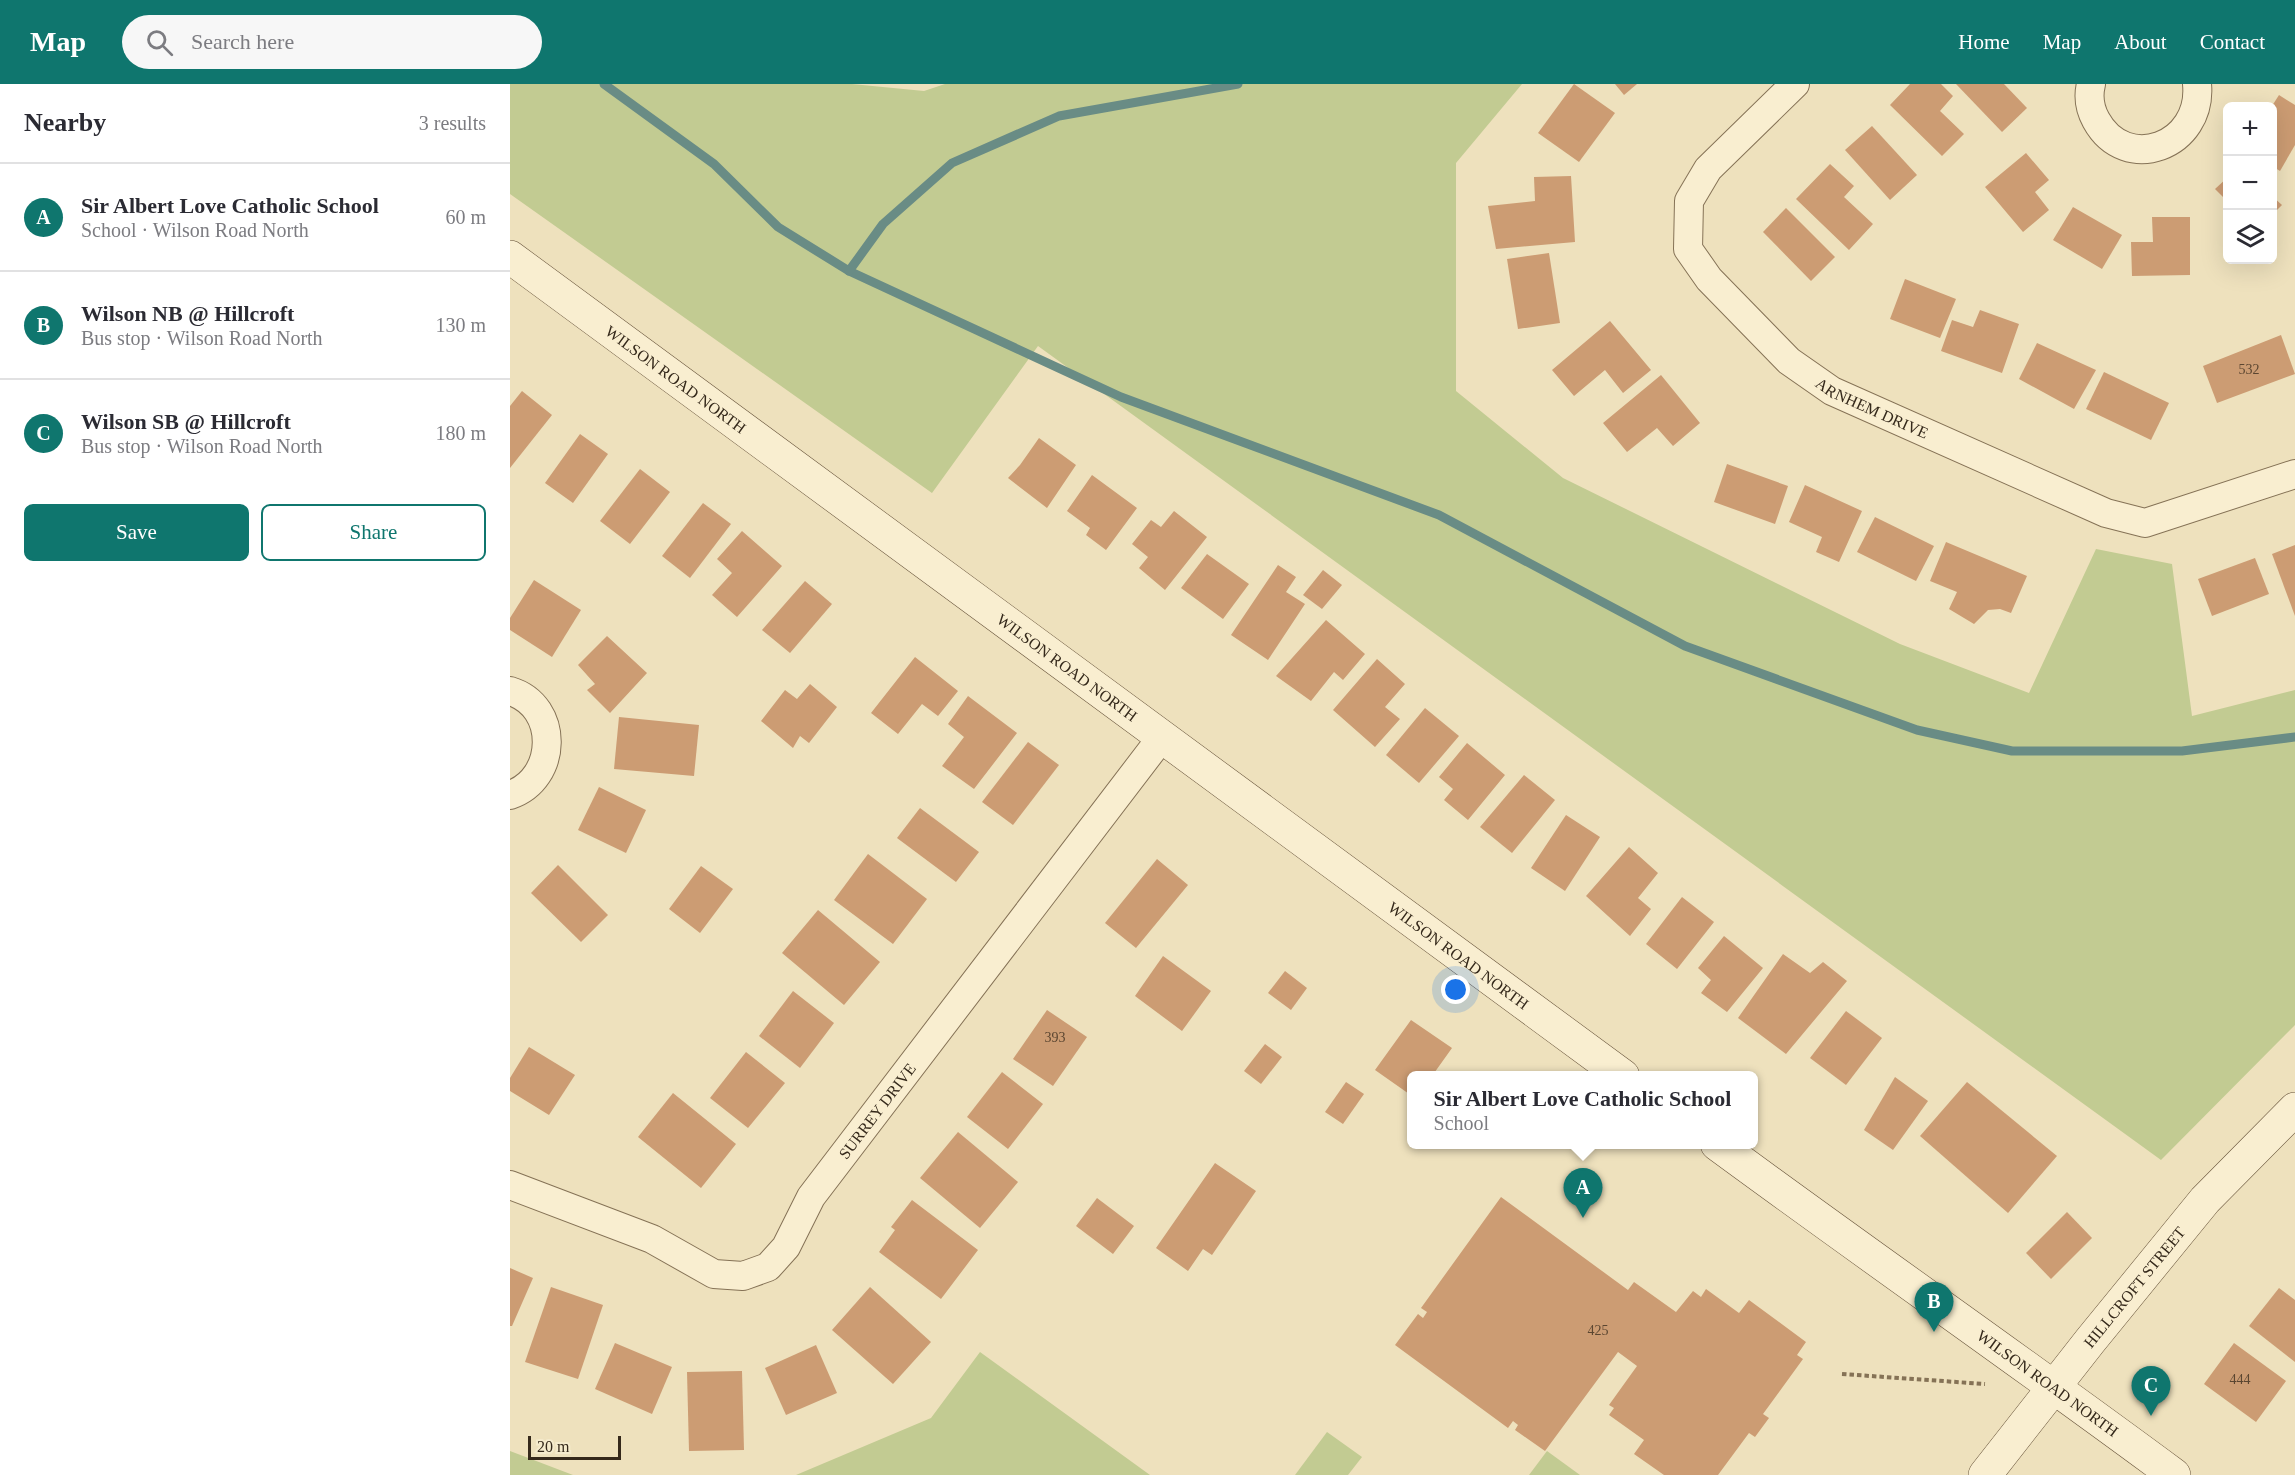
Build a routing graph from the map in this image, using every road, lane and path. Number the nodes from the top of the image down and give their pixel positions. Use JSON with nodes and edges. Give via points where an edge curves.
{"nodes":[{"id":1,"x":1795,"y":84,"type":"edge"},
{"id":2,"x":2091,"y":84,"type":"edge"},
{"id":3,"x":2197,"y":84,"type":"edge"},
{"id":4,"x":510,"y":257,"type":"edge"},
{"id":5,"x":2295,"y":474,"type":"edge"},
{"id":6,"x":510,"y":691,"type":"edge"},
{"id":7,"x":1162,"y":737,"type":"junction"},
{"id":8,"x":510,"y":795,"type":"edge"},
{"id":9,"x":1616,"y":1071,"type":"edge"},
{"id":10,"x":2295,"y":1109,"type":"edge"},
{"id":11,"x":1724,"y":1149,"type":"edge"},
{"id":12,"x":510,"y":1185,"type":"edge"},
{"id":13,"x":1842,"y":1374,"type":"dead end"},
{"id":14,"x":1985,"y":1384,"type":"dead end"},
{"id":15,"x":2054,"y":1386,"type":"junction"},
{"id":16,"x":1985,"y":1475,"type":"edge"},
{"id":17,"x":2174,"y":1475,"type":"edge"}],
"edges":[{"from":1,"to":5,"type":"street","name":"ARNHEM DRIVE","via":[[1708,169],[1689,201],[1688,249],[1709,279],[1789,361],[1832,391],[2106,513],[2145,523]]},
{"from":2,"to":3,"type":"street","via":[[2091,111],[2101,128],[2114,141],[2146,149],[2175,139],[2189,125],[2198,105]]},
{"from":4,"to":7,"type":"main road","name":"WILSON ROAD NORTH"},
{"from":6,"to":8,"type":"street","via":[[533,704],[548,737],[547,755],[540,772],[523,789]]},
{"from":7,"to":9,"type":"main road","name":"WILSON ROAD NORTH"},
{"from":7,"to":12,"type":"street","name":"SURREY DRIVE","via":[[811,1197],[786,1247],[768,1267],[743,1276],[714,1274],[652,1239]]},
{"from":10,"to":15,"type":"main road","name":"HILLCROFT STREET","via":[[2205,1200]]},
{"from":11,"to":15,"type":"main road","name":"WILSON ROAD NORTH"},
{"from":13,"to":14,"type":"path"},
{"from":15,"to":16,"type":"main road","name":"HILLCROFT STREET"},
{"from":15,"to":17,"type":"main road","name":"WILSON ROAD NORTH"}]}
